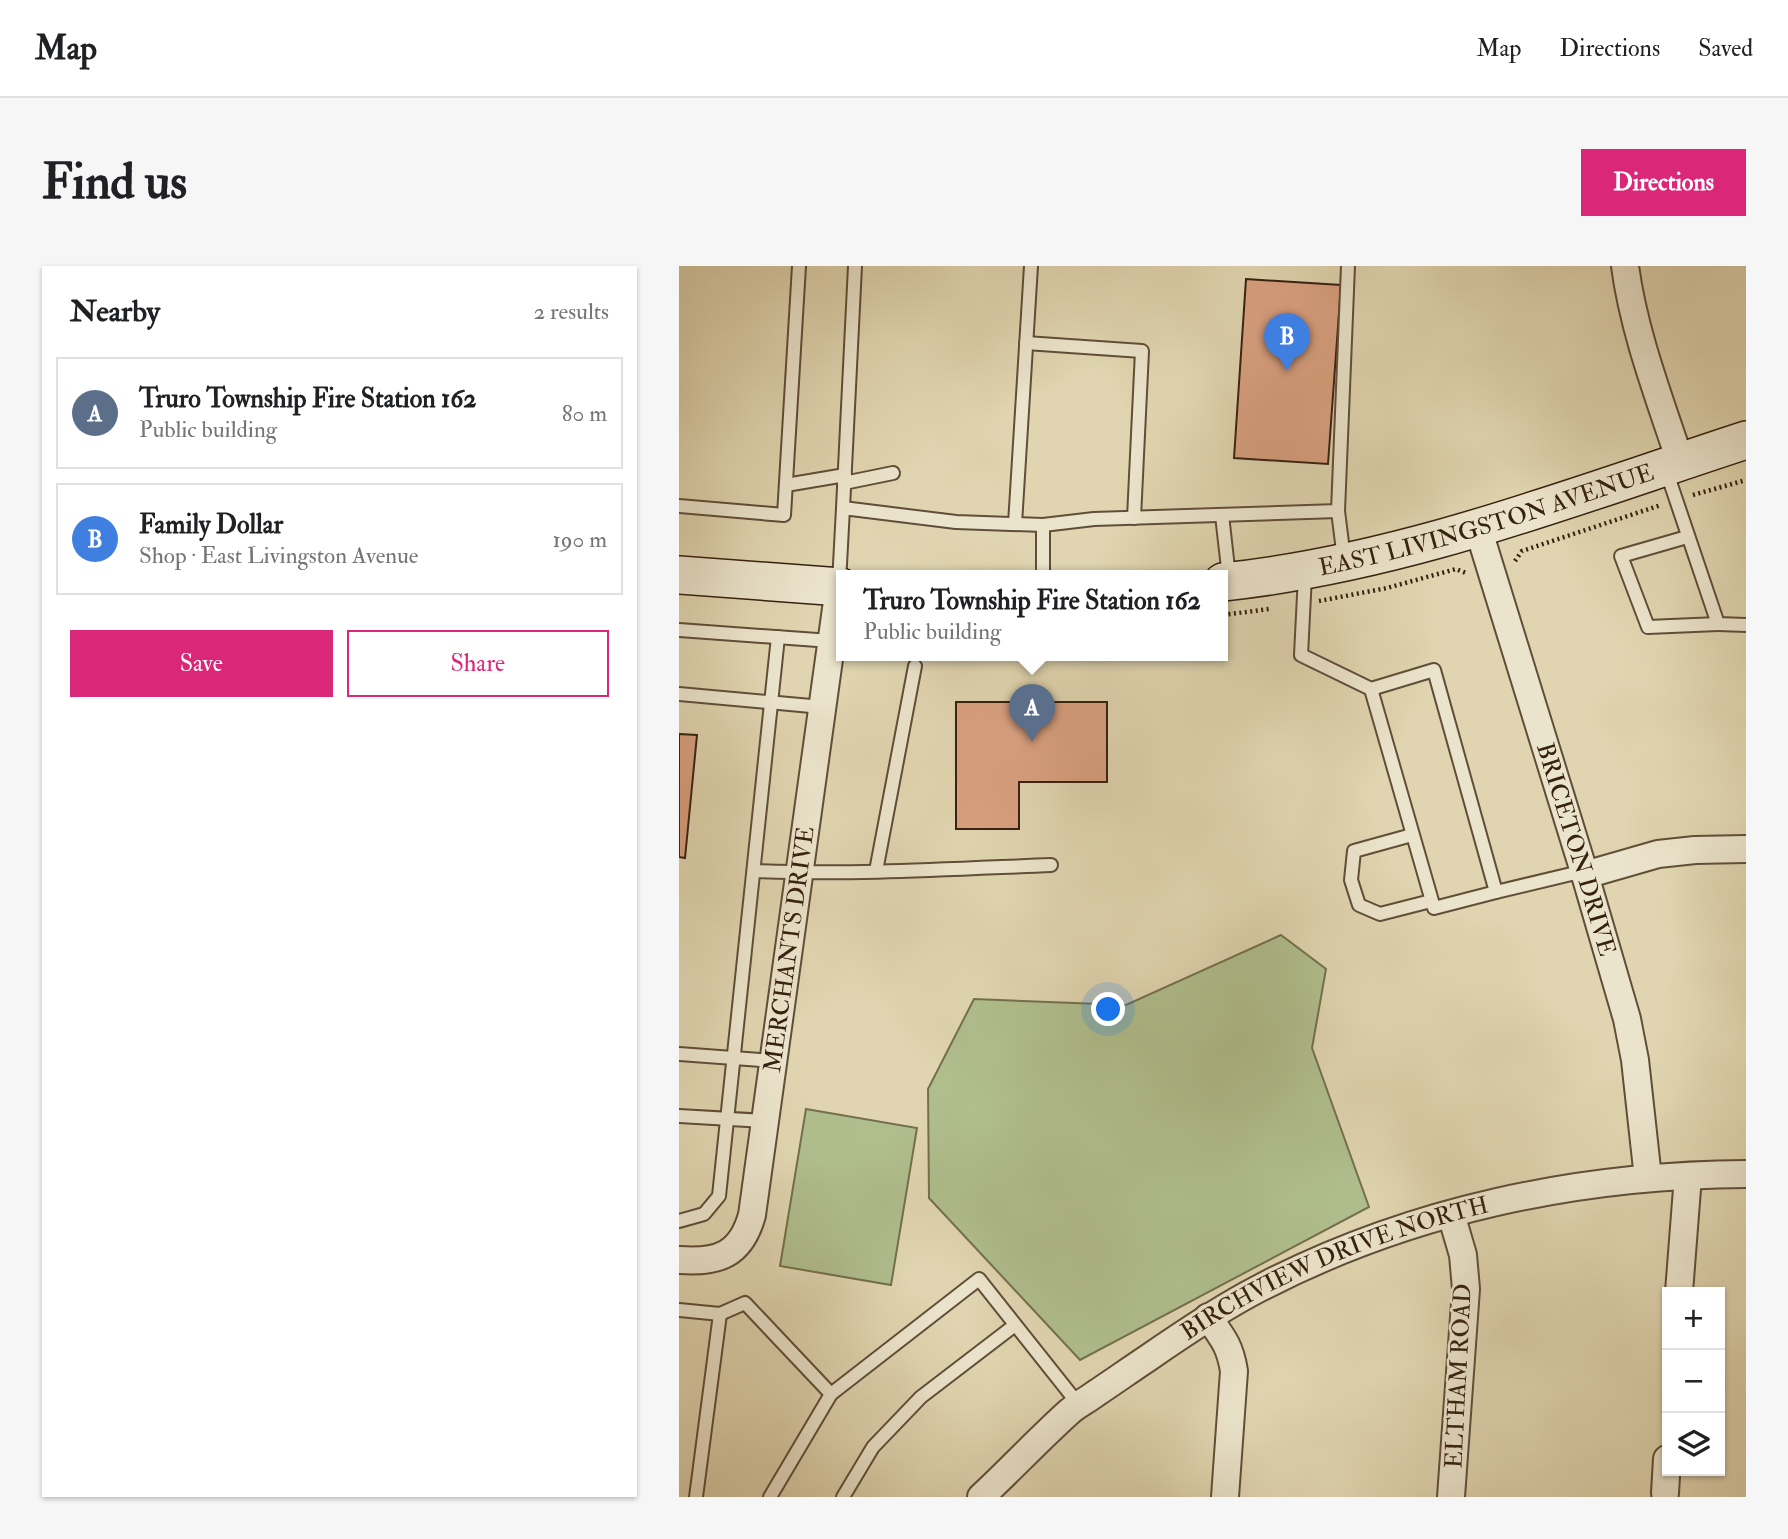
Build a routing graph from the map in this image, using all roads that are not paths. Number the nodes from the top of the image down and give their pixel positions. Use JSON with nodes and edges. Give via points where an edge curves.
{"nodes":[{"id":1,"x":799,"y":266,"type":"edge"},
{"id":2,"x":855,"y":266,"type":"edge"},
{"id":3,"x":1031,"y":266,"type":"edge"},
{"id":4,"x":1348,"y":266,"type":"edge"},
{"id":5,"x":1625,"y":266,"type":"edge"},
{"id":6,"x":1027,"y":343,"type":"junction"},
{"id":7,"x":1746,"y":440,"type":"edge"},
{"id":8,"x":1672,"y":464,"type":"junction"},
{"id":9,"x":893,"y":474,"type":"dead end"},
{"id":10,"x":844,"y":479,"type":"junction"},
{"id":11,"x":786,"y":485,"type":"junction"},
{"id":12,"x":679,"y":506,"type":"edge"},
{"id":13,"x":843,"y":508,"type":"junction"},
{"id":14,"x":1338,"y":511,"type":"junction"},
{"id":15,"x":1222,"y":515,"type":"junction"},
{"id":16,"x":1134,"y":518,"type":"junction"},
{"id":17,"x":1015,"y":524,"type":"junction"},
{"id":18,"x":1043,"y":525,"type":"junction"},
{"id":19,"x":1478,"y":528,"type":"junction"},
{"id":20,"x":1687,"y":537,"type":"junction"},
{"id":21,"x":1344,"y":564,"type":"junction"},
{"id":22,"x":841,"y":570,"type":"edge"},
{"id":23,"x":1043,"y":570,"type":"edge"},
{"id":24,"x":1225,"y":570,"type":"edge"},
{"id":25,"x":1305,"y":571,"type":"junction"},
{"id":26,"x":679,"y":575,"type":"edge"},
{"id":27,"x":1228,"y":582,"type":"edge"},
{"id":28,"x":836,"y":587,"type":"edge"},
{"id":29,"x":836,"y":611,"type":"edge"},
{"id":30,"x":1718,"y":624,"type":"junction"},
{"id":31,"x":1746,"y":625,"type":"edge"},
{"id":32,"x":679,"y":630,"type":"edge"},
{"id":33,"x":778,"y":637,"type":"junction"},
{"id":34,"x":831,"y":641,"type":"junction"},
{"id":35,"x":915,"y":666,"type":"dead end"},
{"id":36,"x":1371,"y":689,"type":"junction"},
{"id":37,"x":679,"y":694,"type":"edge"},
{"id":38,"x":771,"y":701,"type":"junction"},
{"id":39,"x":822,"y":707,"type":"junction"},
{"id":40,"x":1412,"y":835,"type":"junction"},
{"id":41,"x":1746,"y":849,"type":"edge"},
{"id":42,"x":1051,"y":865,"type":"dead end"},
{"id":43,"x":754,"y":871,"type":"junction"},
{"id":44,"x":876,"y":871,"type":"junction"},
{"id":45,"x":800,"y":873,"type":"junction"},
{"id":46,"x":1585,"y":873,"type":"junction"},
{"id":47,"x":1496,"y":892,"type":"junction"},
{"id":48,"x":1431,"y":901,"type":"junction"},
{"id":49,"x":679,"y":1054,"type":"edge"},
{"id":50,"x":734,"y":1058,"type":"junction"},
{"id":51,"x":774,"y":1061,"type":"junction"},
{"id":52,"x":679,"y":1116,"type":"edge"},
{"id":53,"x":727,"y":1119,"type":"junction"},
{"id":54,"x":766,"y":1121,"type":"junction"},
{"id":55,"x":1746,"y":1174,"type":"edge"},
{"id":56,"x":1688,"y":1175,"type":"junction"},
{"id":57,"x":1648,"y":1178,"type":"junction"},
{"id":58,"x":1451,"y":1214,"type":"junction"},
{"id":59,"x":679,"y":1221,"type":"edge"},
{"id":60,"x":679,"y":1261,"type":"edge"},
{"id":61,"x":1679,"y":1287,"type":"edge"},
{"id":62,"x":679,"y":1310,"type":"edge"},
{"id":63,"x":720,"y":1314,"type":"junction"},
{"id":64,"x":1208,"y":1317,"type":"junction"},
{"id":65,"x":1015,"y":1325,"type":"junction"},
{"id":66,"x":831,"y":1394,"type":"junction"},
{"id":67,"x":1079,"y":1405,"type":"junction"},
{"id":68,"x":1666,"y":1476,"type":"edge"},
{"id":69,"x":1665,"y":1493,"type":"dead end"},
{"id":70,"x":696,"y":1497,"type":"edge"},
{"id":71,"x":770,"y":1497,"type":"edge"},
{"id":72,"x":843,"y":1497,"type":"edge"},
{"id":73,"x":981,"y":1497,"type":"edge"},
{"id":74,"x":1224,"y":1497,"type":"edge"},
{"id":75,"x":1451,"y":1497,"type":"edge"}],
"edges":[{"from":1,"to":11,"type":"lane"},
{"from":2,"to":10,"type":"lane"},
{"from":3,"to":6,"type":"lane"},
{"from":4,"to":14,"type":"lane"},
{"from":5,"to":8,"type":"street"},
{"from":6,"to":16,"type":"lane","via":[[1142,351]]},
{"from":6,"to":17,"type":"lane"},
{"from":7,"to":8,"type":"main road","name":"EAST LIVINGSTON AVENUE"},
{"from":8,"to":19,"type":"main road","name":"EAST LIVINGSTON AVENUE"},
{"from":8,"to":20,"type":"lane"},
{"from":9,"to":10,"type":"lane"},
{"from":10,"to":11,"type":"lane"},
{"from":10,"to":13,"type":"lane"},
{"from":11,"to":12,"type":"lane","via":[[784,515]]},
{"from":13,"to":17,"type":"lane"},
{"from":13,"to":22,"type":"lane"},
{"from":14,"to":15,"type":"lane"},
{"from":14,"to":21,"type":"lane"},
{"from":15,"to":16,"type":"lane"},
{"from":15,"to":24,"type":"lane"},
{"from":16,"to":18,"type":"lane"},
{"from":17,"to":18,"type":"lane"},
{"from":18,"to":23,"type":"lane"},
{"from":19,"to":21,"type":"main road","name":"EAST LIVINGSTON AVENUE"},
{"from":19,"to":46,"type":"street","name":"BRICETON DRIVE"},
{"from":20,"to":30,"type":"lane"},
{"from":20,"to":30,"type":"lane","via":[[1621,556],[1648,627]]},
{"from":21,"to":25,"type":"main road","name":"EAST LIVINGSTON AVENUE"},
{"from":25,"to":27,"type":"main road","name":"EAST LIVINGSTON AVENUE"},
{"from":25,"to":36,"type":"lane","via":[[1301,655]]},
{"from":26,"to":28,"type":"main road"},
{"from":29,"to":34,"type":"street","name":"MERCHANTS DRIVE"},
{"from":30,"to":31,"type":"lane"},
{"from":32,"to":33,"type":"lane"},
{"from":33,"to":34,"type":"lane"},
{"from":33,"to":38,"type":"lane"},
{"from":34,"to":39,"type":"street","name":"MERCHANTS DRIVE"},
{"from":35,"to":44,"type":"lane"},
{"from":36,"to":40,"type":"lane"},
{"from":36,"to":47,"type":"lane","via":[[1434,670]]},
{"from":37,"to":38,"type":"lane"},
{"from":38,"to":39,"type":"lane"},
{"from":38,"to":43,"type":"lane"},
{"from":39,"to":45,"type":"street","name":"MERCHANTS DRIVE"},
{"from":40,"to":48,"type":"lane"},
{"from":40,"to":48,"type":"lane","via":[[1354,851],[1351,880],[1359,905],[1380,914]]},
{"from":41,"to":46,"type":"street","via":[[1658,854]]},
{"from":42,"to":44,"type":"lane"},
{"from":43,"to":45,"type":"lane"},
{"from":43,"to":50,"type":"lane"},
{"from":44,"to":45,"type":"lane"},
{"from":45,"to":51,"type":"street","name":"MERCHANTS DRIVE"},
{"from":46,"to":47,"type":"lane"},
{"from":46,"to":57,"type":"street","name":"BRICETON DRIVE","via":[[1627,1020]]},
{"from":47,"to":48,"type":"lane","via":[[1434,908]]},
{"from":49,"to":50,"type":"lane"},
{"from":50,"to":51,"type":"lane"},
{"from":50,"to":53,"type":"lane"},
{"from":51,"to":54,"type":"street","name":"MERCHANTS DRIVE"},
{"from":52,"to":53,"type":"lane"},
{"from":53,"to":54,"type":"lane"},
{"from":53,"to":59,"type":"lane","via":[[719,1196],[703,1214]]},
{"from":54,"to":60,"type":"street","name":"MERCHANTS DRIVE","via":[[753,1215],[742,1240],[734,1250],[710,1261]]},
{"from":55,"to":56,"type":"street","name":"BIRCHVIEW DRIVE NORTH"},
{"from":56,"to":57,"type":"street","name":"BIRCHVIEW DRIVE NORTH"},
{"from":56,"to":61,"type":"street"},
{"from":57,"to":58,"type":"street","name":"BIRCHVIEW DRIVE NORTH","via":[[1546,1191]]},
{"from":58,"to":64,"type":"street","name":"BIRCHVIEW DRIVE NORTH","via":[[1381,1235],[1318,1261]]},
{"from":58,"to":75,"type":"street","name":"ELTHAM ROAD","via":[[1463,1255],[1466,1289]]},
{"from":62,"to":63,"type":"lane"},
{"from":63,"to":66,"type":"lane","via":[[745,1303]]},
{"from":63,"to":70,"type":"lane"},
{"from":64,"to":67,"type":"street","name":"BIRCHVIEW DRIVE NORTH"},
{"from":64,"to":74,"type":"street","via":[[1232,1354],[1234,1371]]},
{"from":65,"to":66,"type":"lane","via":[[979,1279]]},
{"from":65,"to":67,"type":"lane"},
{"from":65,"to":72,"type":"lane","via":[[921,1397],[873,1447]]},
{"from":66,"to":71,"type":"lane"},
{"from":67,"to":73,"type":"street","name":"BIRCHVIEW DRIVE NORTH"},
{"from":68,"to":69,"type":"street"}]}
